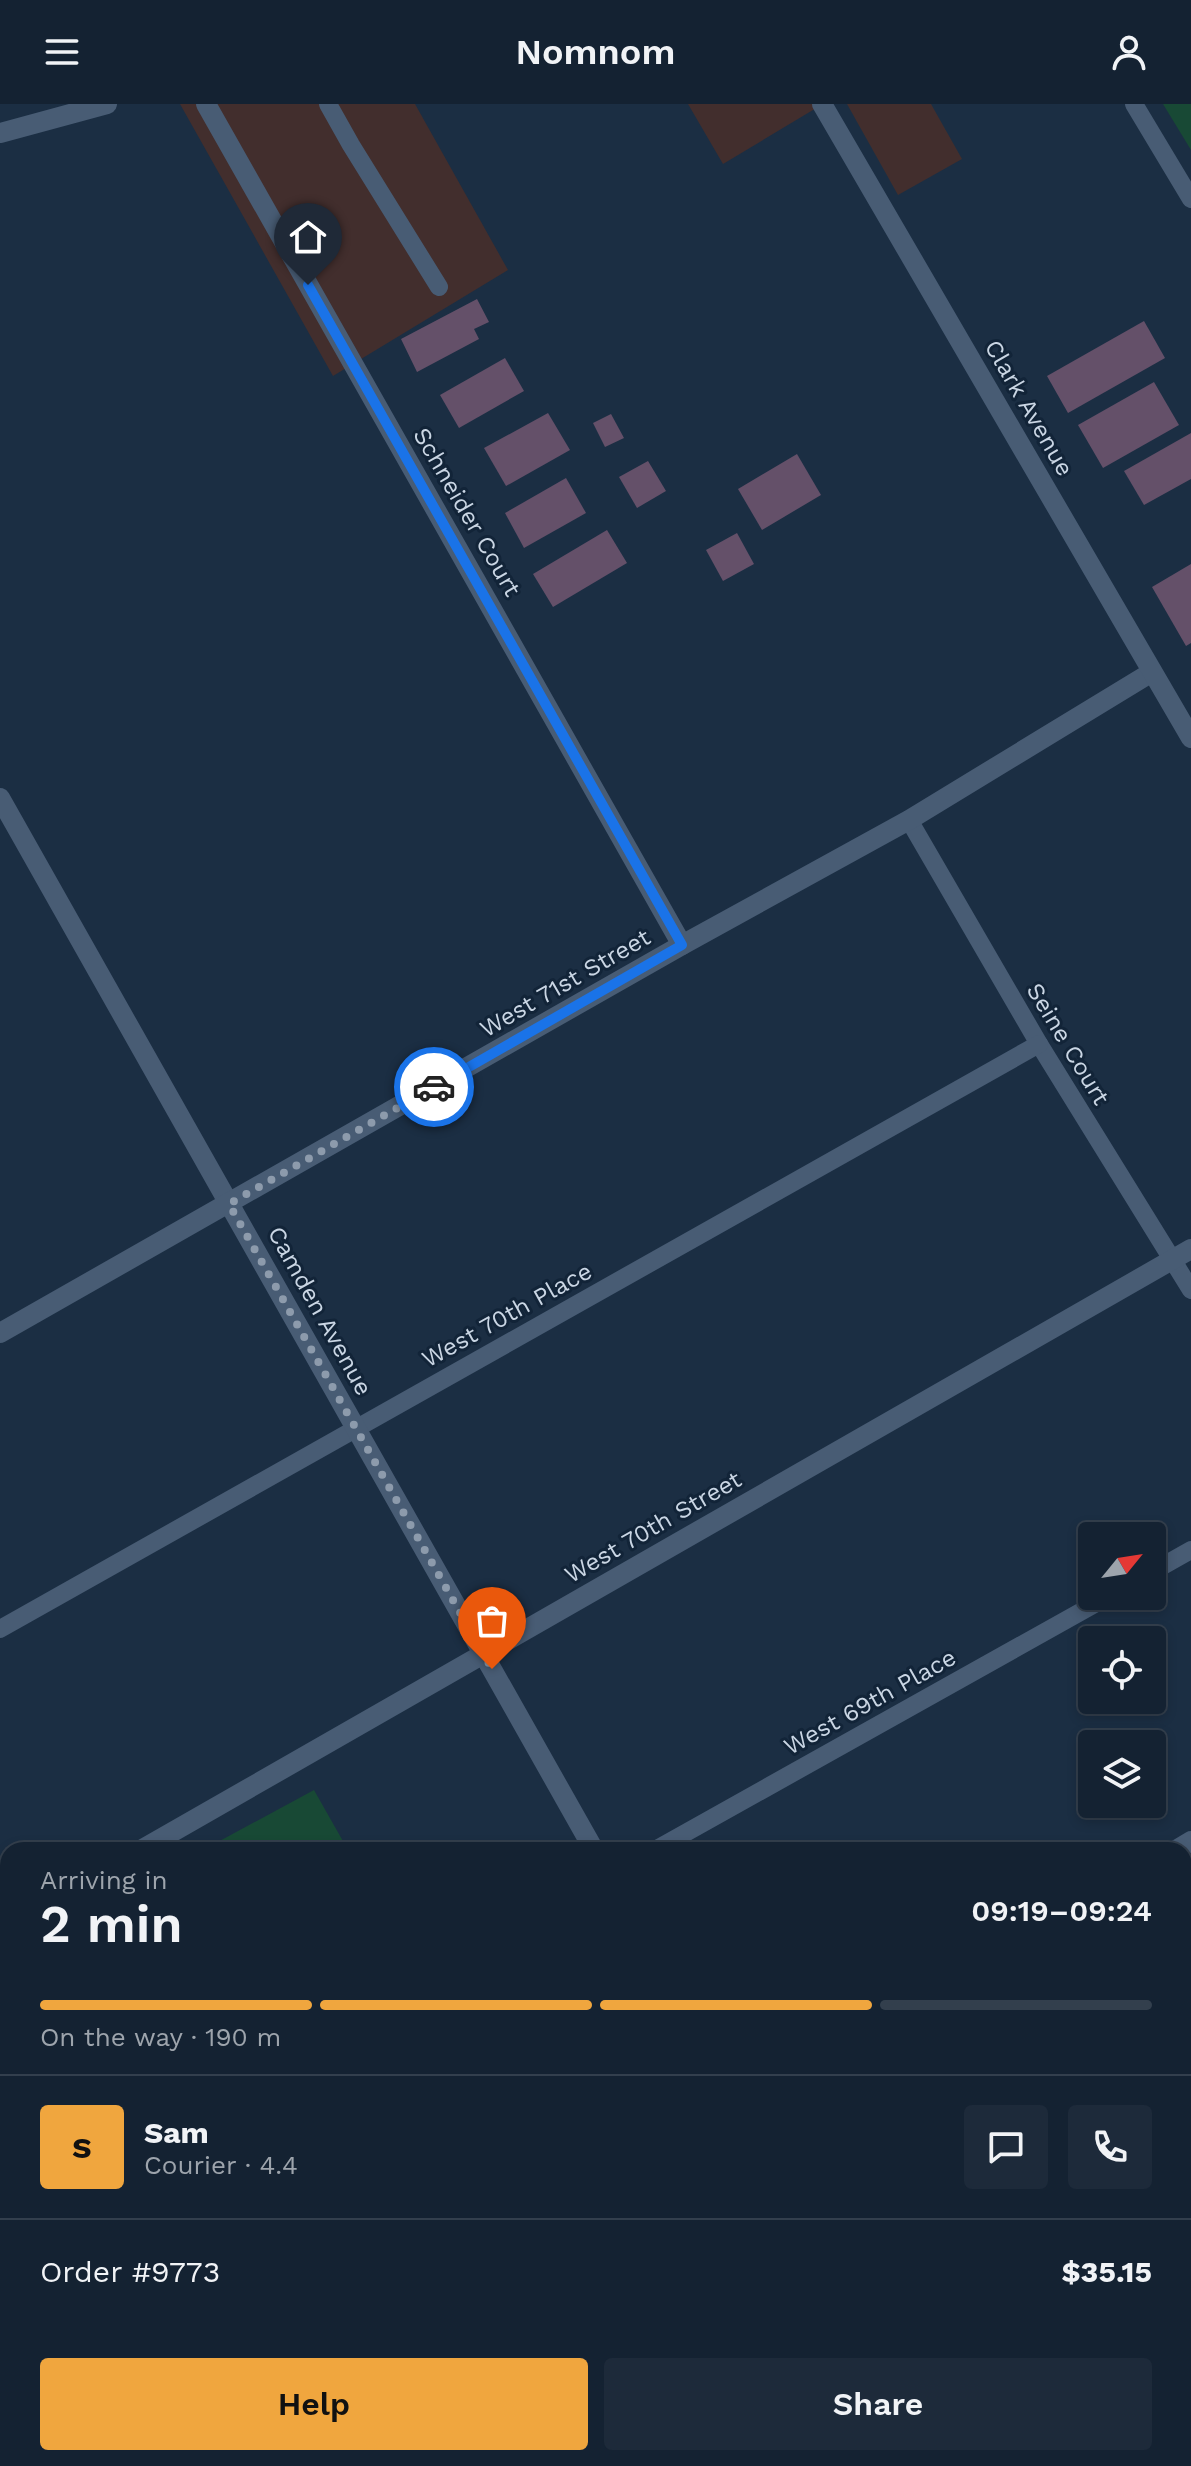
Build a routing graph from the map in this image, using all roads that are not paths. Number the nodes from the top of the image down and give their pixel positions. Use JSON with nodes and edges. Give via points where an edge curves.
{"nodes":[{"id":1,"x":107,"y":104,"type":"edge"},
{"id":2,"x":206,"y":104,"type":"edge"},
{"id":3,"x":328,"y":104,"type":"edge"},
{"id":4,"x":822,"y":104,"type":"edge"},
{"id":5,"x":1134,"y":104,"type":"edge"},
{"id":6,"x":1,"y":132,"type":"edge"},
{"id":7,"x":1191,"y":199,"type":"edge"},
{"id":8,"x":439,"y":287,"type":"dead end"},
{"id":9,"x":1152,"y":672,"type":"junction"},
{"id":10,"x":1191,"y":738,"type":"edge"},
{"id":11,"x":0,"y":798,"type":"edge"},
{"id":12,"x":909,"y":820,"type":"junction"},
{"id":13,"x":682,"y":945,"type":"junction"},
{"id":14,"x":1039,"y":1044,"type":"junction"},
{"id":15,"x":229,"y":1204,"type":"junction"},
{"id":16,"x":1182,"y":1254,"type":"edge"},
{"id":17,"x":1191,"y":1290,"type":"edge"},
{"id":18,"x":0,"y":1333,"type":"edge"},
{"id":19,"x":355,"y":1428,"type":"junction"},
{"id":20,"x":1191,"y":1550,"type":"edge"},
{"id":21,"x":1166,"y":1564,"type":"edge"},
{"id":22,"x":1084,"y":1610,"type":"edge"},
{"id":23,"x":0,"y":1629,"type":"edge"},
{"id":24,"x":484,"y":1654,"type":"junction"},
{"id":25,"x":155,"y":1842,"type":"edge"},
{"id":26,"x":590,"y":1842,"type":"edge"},
{"id":27,"x":669,"y":1842,"type":"edge"}],
"edges":[{"from":1,"to":6,"type":"street"},
{"from":2,"to":13,"type":"street","name":"Schneider Court"},
{"from":3,"to":8,"type":"lane"},
{"from":4,"to":9,"type":"street","name":"Clark Avenue"},
{"from":5,"to":7,"type":"lane"},
{"from":9,"to":10,"type":"street","name":"Clark Avenue"},
{"from":9,"to":12,"type":"street","name":"West 71st Street"},
{"from":11,"to":15,"type":"street","name":"Camden Avenue"},
{"from":12,"to":13,"type":"street","name":"West 71st Street"},
{"from":12,"to":14,"type":"lane","name":"Seine Court"},
{"from":13,"to":15,"type":"street","name":"West 71st Street"},
{"from":14,"to":16,"type":"lane","name":"Seine Court"},
{"from":14,"to":19,"type":"lane","name":"West 70th Place"},
{"from":15,"to":18,"type":"street","name":"West 71st Street"},
{"from":15,"to":19,"type":"street","name":"Camden Avenue"},
{"from":16,"to":17,"type":"lane","name":"Seine Court"},
{"from":16,"to":24,"type":"street","name":"West 70th Street"},
{"from":19,"to":23,"type":"lane","name":"West 70th Place"},
{"from":19,"to":24,"type":"street","name":"Camden Avenue"},
{"from":20,"to":21,"type":"lane"},
{"from":22,"to":27,"type":"lane","name":"West 69th Place"},
{"from":24,"to":25,"type":"street","name":"West 70th Street"},
{"from":24,"to":26,"type":"street","name":"Camden Avenue"}]}
